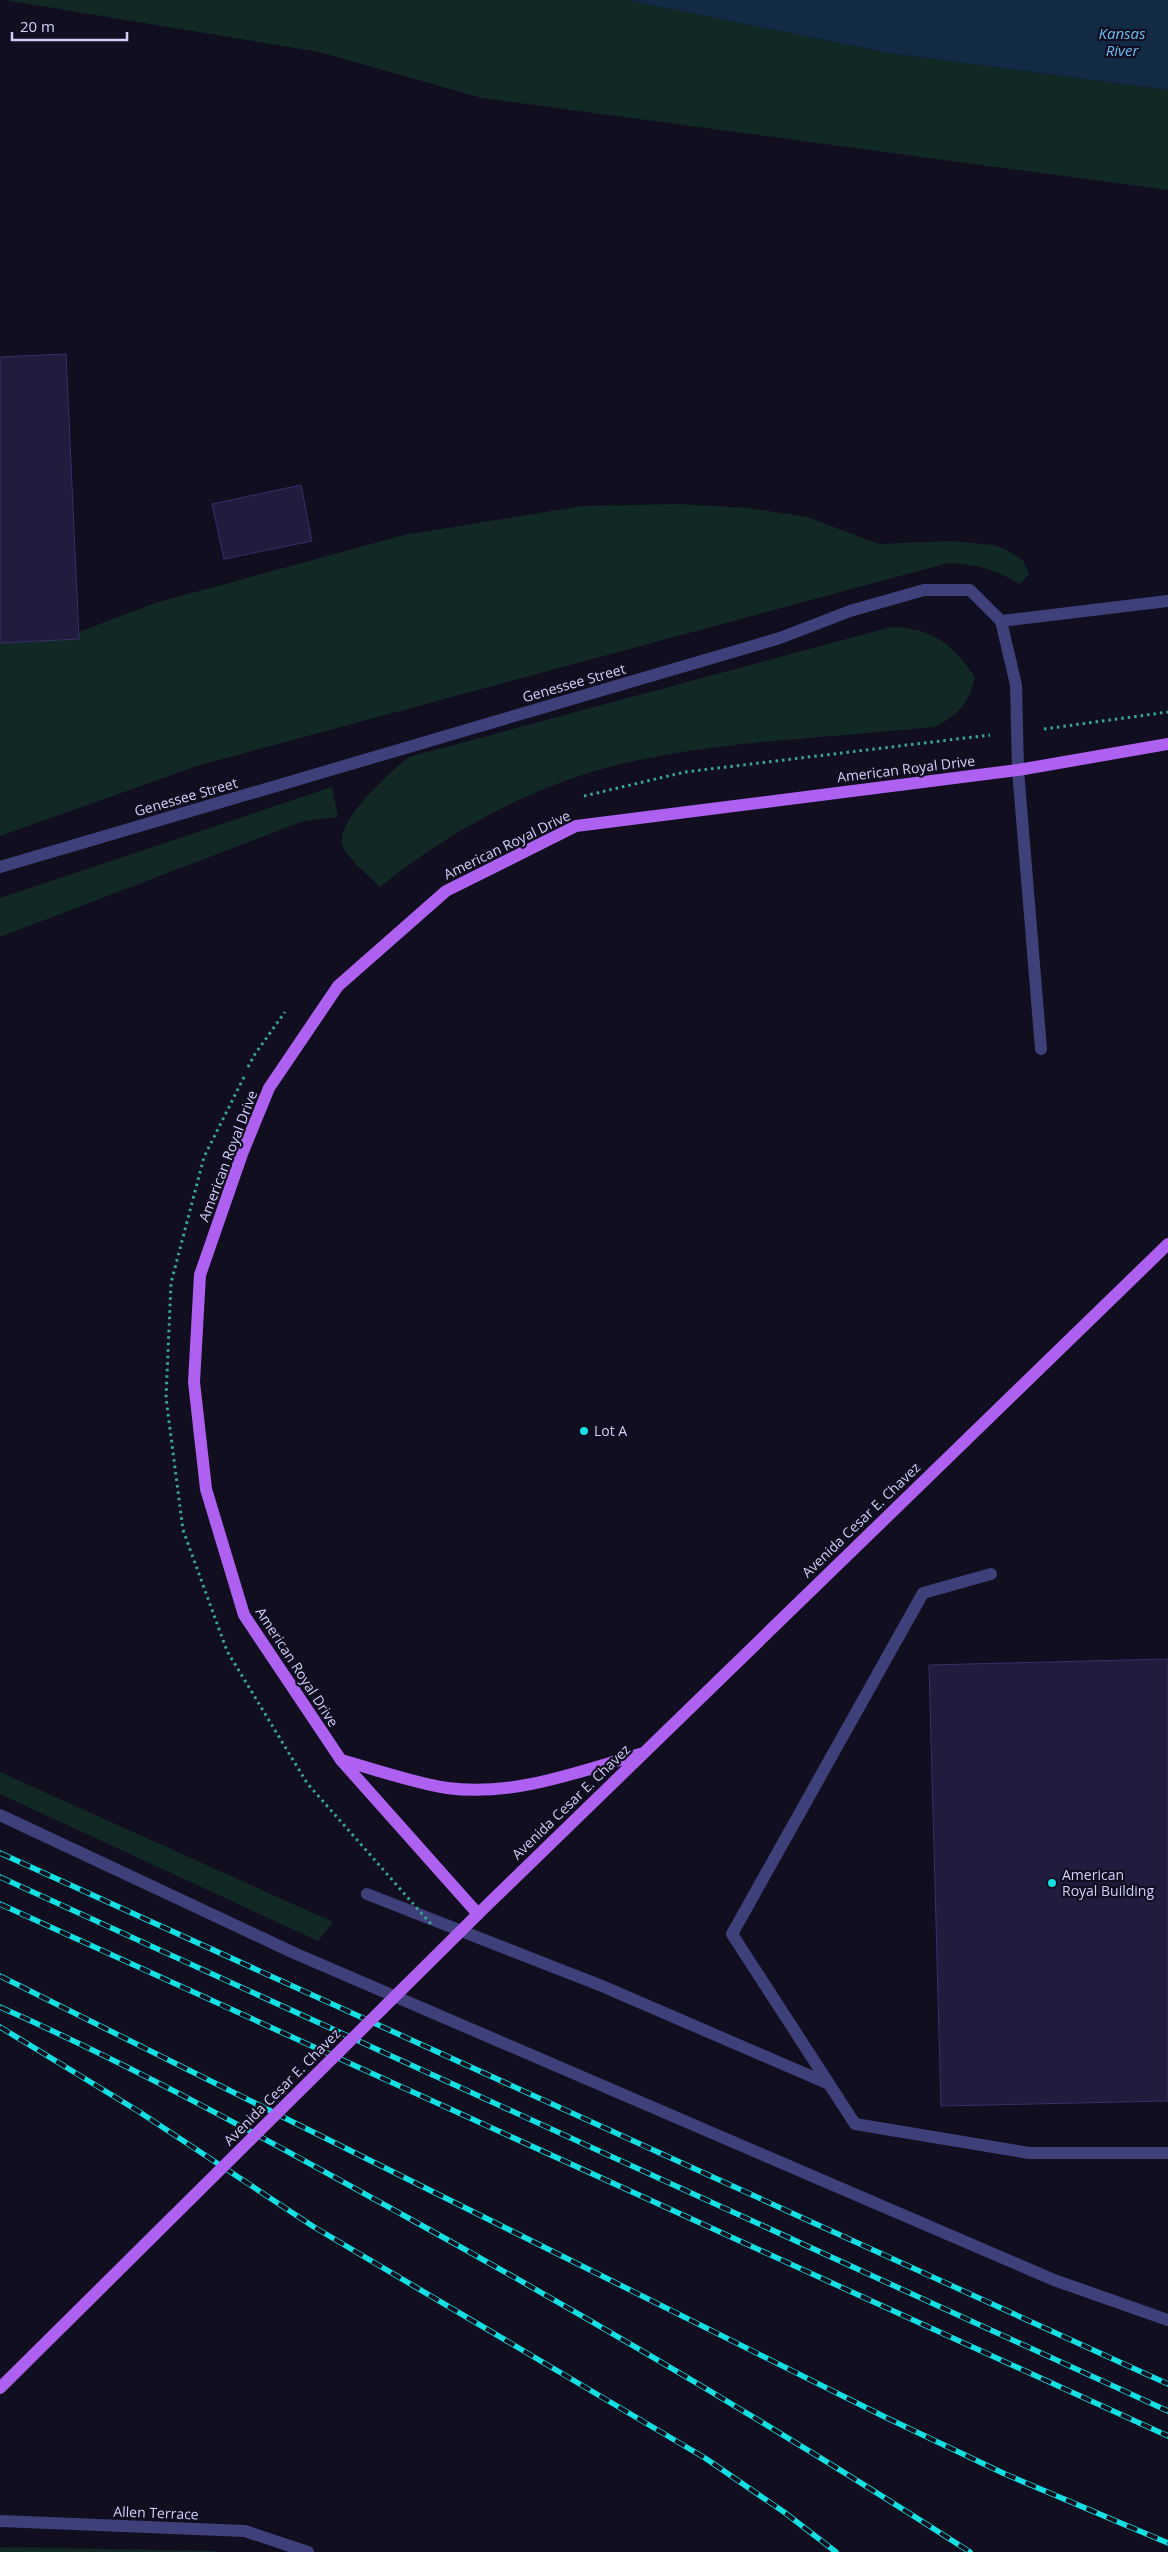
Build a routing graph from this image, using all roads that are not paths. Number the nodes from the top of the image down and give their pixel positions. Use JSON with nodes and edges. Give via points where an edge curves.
{"nodes":[{"id":1,"x":1168,"y":601,"type":"edge"},
{"id":2,"x":1001,"y":621,"type":"junction"},
{"id":3,"x":1168,"y":744,"type":"edge"},
{"id":4,"x":1018,"y":770,"type":"junction"},
{"id":5,"x":0,"y":867,"type":"edge"},
{"id":6,"x":1041,"y":1049,"type":"dead end"},
{"id":7,"x":1168,"y":1244,"type":"edge"},
{"id":8,"x":991,"y":1574,"type":"dead end"},
{"id":9,"x":642,"y":1754,"type":"junction"},
{"id":10,"x":341,"y":1760,"type":"junction"},
{"id":11,"x":0,"y":1816,"type":"edge"},
{"id":12,"x":367,"y":1894,"type":"dead end"},
{"id":13,"x":478,"y":1914,"type":"junction"},
{"id":14,"x":830,"y":2084,"type":"junction"},
{"id":15,"x":1168,"y":2153,"type":"edge"},
{"id":16,"x":1168,"y":2320,"type":"edge"},
{"id":17,"x":0,"y":2388,"type":"edge"},
{"id":18,"x":0,"y":2521,"type":"edge"},
{"id":19,"x":308,"y":2552,"type":"edge"}],
"edges":[{"from":1,"to":2,"type":"street"},
{"from":2,"to":4,"type":"street","via":[[1016,685]]},
{"from":2,"to":5,"type":"street","name":"Genessee Street","via":[[970,590],[924,590],[850,612],[780,638]]},
{"from":3,"to":4,"type":"main road","name":"American Royal Drive"},
{"from":4,"to":6,"type":"street"},
{"from":4,"to":10,"type":"main road","name":"American Royal Drive","via":[[576,826],[446,891],[338,986],[269,1088],[242,1154],[200,1275],[194,1382],[206,1489],[244,1615]]},
{"from":7,"to":9,"type":"main road","name":"Avenida Cesar E. Chavez"},
{"from":8,"to":14,"type":"street","via":[[923,1593],[732,1934]]},
{"from":9,"to":10,"type":"main road","via":[[527,1786],[483,1790],[446,1788]]},
{"from":9,"to":13,"type":"main road","name":"Avenida Cesar E. Chavez"},
{"from":10,"to":13,"type":"main road","name":"American Royal Drive"},
{"from":11,"to":16,"type":"street","via":[[294,1953],[1054,2280]]},
{"from":12,"to":14,"type":"street","via":[[602,1986]]},
{"from":13,"to":17,"type":"main road","name":"Avenida Cesar E. Chavez","bridge":true},
{"from":14,"to":15,"type":"street","via":[[855,2124],[1029,2153]]},
{"from":18,"to":19,"type":"street","name":"Allen Terrace","via":[[245,2531]]}]}
